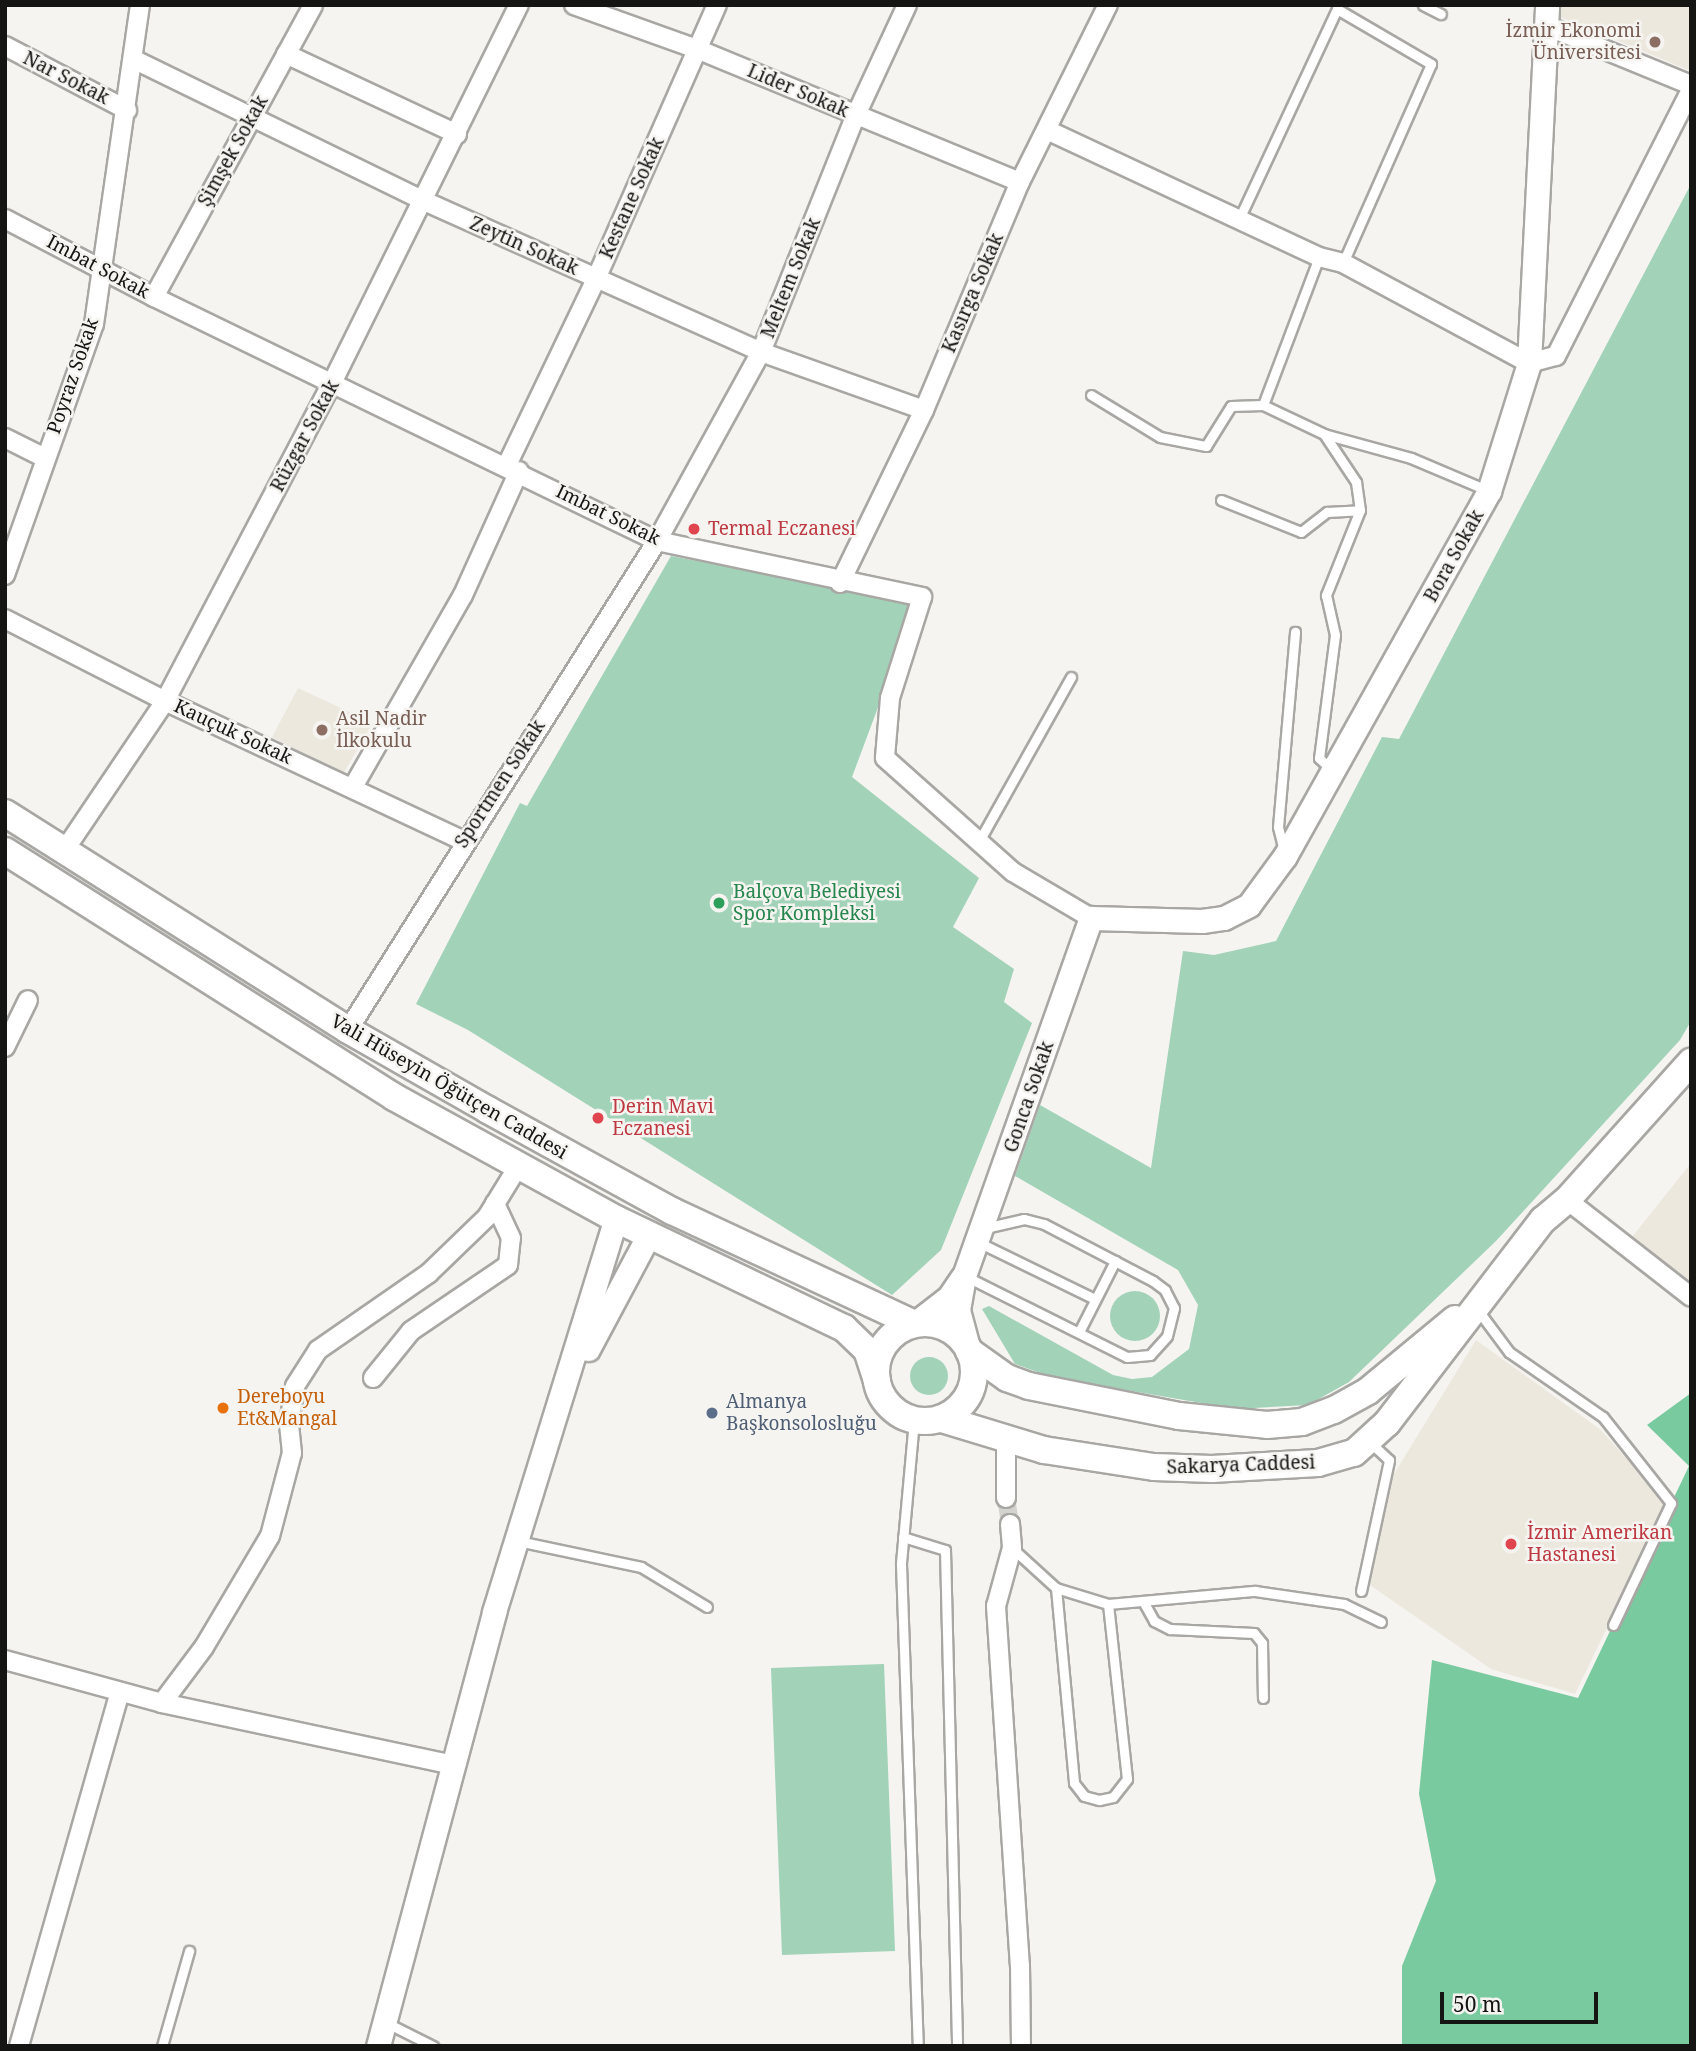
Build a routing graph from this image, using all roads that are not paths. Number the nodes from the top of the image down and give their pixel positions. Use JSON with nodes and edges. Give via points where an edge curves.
{"nodes":[{"id":1,"x":140,"y":5,"type":"edge"},
{"id":2,"x":313,"y":5,"type":"edge"},
{"id":3,"x":519,"y":5,"type":"edge"},
{"id":4,"x":574,"y":5,"type":"edge"},
{"id":5,"x":717,"y":5,"type":"edge"},
{"id":6,"x":907,"y":5,"type":"edge"},
{"id":7,"x":1108,"y":5,"type":"edge"},
{"id":8,"x":1423,"y":5,"type":"edge"},
{"id":9,"x":1441,"y":14,"type":"dead end"},
{"id":10,"x":1547,"y":16,"type":"edge"},
{"id":11,"x":5,"y":46,"type":"edge"},
{"id":12,"x":697,"y":49,"type":"junction"},
{"id":13,"x":286,"y":54,"type":"junction"},
{"id":14,"x":134,"y":59,"type":"junction"},
{"id":15,"x":1691,"y":87,"type":"edge"},
{"id":16,"x":127,"y":110,"type":"junction"},
{"id":17,"x":856,"y":115,"type":"junction"},
{"id":18,"x":251,"y":119,"type":"junction"},
{"id":19,"x":1048,"y":130,"type":"junction"},
{"id":20,"x":457,"y":134,"type":"junction"},
{"id":21,"x":1020,"y":182,"type":"junction"},
{"id":22,"x":424,"y":201,"type":"junction"},
{"id":23,"x":5,"y":219,"type":"edge"},
{"id":24,"x":1240,"y":219,"type":"junction"},
{"id":25,"x":1319,"y":257,"type":"junction"},
{"id":26,"x":1343,"y":263,"type":"junction"},
{"id":27,"x":103,"y":269,"type":"junction"},
{"id":28,"x":596,"y":279,"type":"junction"},
{"id":29,"x":154,"y":297,"type":"junction"},
{"id":30,"x":761,"y":352,"type":"junction"},
{"id":31,"x":1529,"y":363,"type":"junction"},
{"id":32,"x":332,"y":383,"type":"junction"},
{"id":33,"x":1091,"y":395,"type":"dead end"},
{"id":34,"x":1263,"y":405,"type":"junction"},
{"id":35,"x":924,"y":410,"type":"junction"},
{"id":36,"x":1324,"y":434,"type":"junction"},
{"id":37,"x":5,"y":438,"type":"edge"},
{"id":38,"x":45,"y":458,"type":"junction"},
{"id":39,"x":513,"y":468,"type":"junction"},
{"id":40,"x":1489,"y":491,"type":"junction"},
{"id":41,"x":1221,"y":500,"type":"dead end"},
{"id":42,"x":1360,"y":510,"type":"junction"},
{"id":43,"x":657,"y":541,"type":"junction"},
{"id":44,"x":5,"y":575,"type":"edge"},
{"id":45,"x":841,"y":583,"type":"junction"},
{"id":46,"x":5,"y":619,"type":"edge"},
{"id":47,"x":1295,"y":632,"type":"dead end"},
{"id":48,"x":1071,"y":677,"type":"dead end"},
{"id":49,"x":165,"y":701,"type":"junction"},
{"id":50,"x":1333,"y":772,"type":"junction"},
{"id":51,"x":353,"y":787,"type":"junction"},
{"id":52,"x":5,"y":813,"type":"edge"},
{"id":53,"x":464,"y":841,"type":"junction"},
{"id":54,"x":978,"y":843,"type":"junction"},
{"id":55,"x":5,"y":851,"type":"edge"},
{"id":56,"x":64,"y":851,"type":"junction"},
{"id":57,"x":1285,"y":856,"type":"junction"},
{"id":58,"x":1091,"y":918,"type":"junction"},
{"id":59,"x":28,"y":1000,"type":"dead end"},
{"id":60,"x":348,"y":1030,"type":"junction"},
{"id":61,"x":5,"y":1047,"type":"edge"},
{"id":62,"x":1691,"y":1062,"type":"edge"},
{"id":63,"x":519,"y":1166,"type":"junction"},
{"id":64,"x":1567,"y":1200,"type":"junction"},
{"id":65,"x":495,"y":1203,"type":"junction"},
{"id":66,"x":672,"y":1211,"type":"junction"},
{"id":67,"x":616,"y":1219,"type":"junction"},
{"id":68,"x":980,"y":1235,"type":"junction"},
{"id":69,"x":648,"y":1236,"type":"junction"},
{"id":70,"x":1115,"y":1261,"type":"junction"},
{"id":71,"x":964,"y":1276,"type":"junction"},
{"id":72,"x":1691,"y":1297,"type":"edge"},
{"id":73,"x":1095,"y":1299,"type":"junction"},
{"id":74,"x":1474,"y":1305,"type":"junction"},
{"id":75,"x":914,"y":1324,"type":"junction"},
{"id":76,"x":1079,"y":1332,"type":"junction"},
{"id":77,"x":969,"y":1351,"type":"junction"},
{"id":78,"x":373,"y":1378,"type":"dead end"},
{"id":79,"x":877,"y":1380,"type":"junction"},
{"id":80,"x":562,"y":1398,"type":"junction"},
{"id":81,"x":942,"y":1419,"type":"junction"},
{"id":82,"x":914,"y":1420,"type":"junction"},
{"id":83,"x":1006,"y":1441,"type":"junction"},
{"id":84,"x":1370,"y":1442,"type":"junction"},
{"id":85,"x":1006,"y":1498,"type":"tunnel mouth"},
{"id":86,"x":1010,"y":1524,"type":"tunnel mouth"},
{"id":87,"x":903,"y":1537,"type":"junction"},
{"id":88,"x":516,"y":1541,"type":"junction"},
{"id":89,"x":1012,"y":1548,"type":"junction"},
{"id":90,"x":1056,"y":1588,"type":"junction"},
{"id":91,"x":1361,"y":1591,"type":"dead end"},
{"id":92,"x":1143,"y":1601,"type":"junction"},
{"id":93,"x":1108,"y":1604,"type":"junction"},
{"id":94,"x":707,"y":1607,"type":"dead end"},
{"id":95,"x":1381,"y":1622,"type":"dead end"},
{"id":96,"x":1613,"y":1625,"type":"dead end"},
{"id":97,"x":5,"y":1660,"type":"edge"},
{"id":98,"x":120,"y":1692,"type":"junction"},
{"id":99,"x":1263,"y":1698,"type":"dead end"},
{"id":100,"x":162,"y":1703,"type":"junction"},
{"id":101,"x":453,"y":1765,"type":"junction"},
{"id":102,"x":189,"y":1951,"type":"dead end"},
{"id":103,"x":384,"y":2022,"type":"junction"},
{"id":104,"x":19,"y":2046,"type":"edge"},
{"id":105,"x":162,"y":2046,"type":"edge"},
{"id":106,"x":378,"y":2046,"type":"edge"},
{"id":107,"x":433,"y":2046,"type":"edge"},
{"id":108,"x":918,"y":2046,"type":"edge"},
{"id":109,"x":957,"y":2046,"type":"edge"},
{"id":110,"x":1021,"y":2046,"type":"edge"}],
"edges":[{"from":1,"to":14,"type":"street","name":"Poyraz Sokak"},
{"from":2,"to":13,"type":"street","name":"Şimşek Sokak"},
{"from":3,"to":20,"type":"street","name":"Rüzgar Sokak"},
{"from":4,"to":12,"type":"street","name":"Lider Sokak"},
{"from":5,"to":12,"type":"street","name":"Kestane Sokak"},
{"from":6,"to":17,"type":"street","name":"Meltem Sokak"},
{"from":7,"to":19,"type":"street","name":"Kasırga Sokak"},
{"from":8,"to":9,"type":"lane"},
{"from":10,"to":15,"type":"street"},
{"from":10,"to":31,"type":"street","name":"Bora Sokak"},
{"from":11,"to":16,"type":"street","name":"Nar Sokak"},
{"from":12,"to":17,"type":"street","name":"Lider Sokak"},
{"from":12,"to":28,"type":"street","name":"Kestane Sokak"},
{"from":13,"to":18,"type":"street","name":"Şimşek Sokak"},
{"from":13,"to":20,"type":"street"},
{"from":14,"to":16,"type":"street","name":"Poyraz Sokak"},
{"from":14,"to":18,"type":"street","name":"Zeytin Sokak"},
{"from":15,"to":31,"type":"street","via":[[1556,356]]},
{"from":16,"to":27,"type":"street","name":"Poyraz Sokak"},
{"from":17,"to":21,"type":"street","name":"Lider Sokak"},
{"from":17,"to":30,"type":"street","name":"Meltem Sokak"},
{"from":18,"to":22,"type":"street","name":"Zeytin Sokak"},
{"from":18,"to":29,"type":"street","name":"Şimşek Sokak"},
{"from":19,"to":21,"type":"street","name":"Kasırga Sokak"},
{"from":19,"to":24,"type":"street"},
{"from":20,"to":22,"type":"street","name":"Rüzgar Sokak"},
{"from":21,"to":35,"type":"street","name":"Kasırga Sokak"},
{"from":22,"to":28,"type":"street","name":"Zeytin Sokak"},
{"from":22,"to":32,"type":"street","name":"Rüzgar Sokak"},
{"from":23,"to":27,"type":"street","name":"Imbat Sokak"},
{"from":24,"to":25,"type":"street"},
{"from":24,"to":26,"type":"lane","via":[[1337,9],[1431,64]]},
{"from":25,"to":26,"type":"street"},
{"from":25,"to":34,"type":"lane"},
{"from":26,"to":31,"type":"street"},
{"from":27,"to":29,"type":"street","name":"Imbat Sokak"},
{"from":27,"to":38,"type":"street","name":"Poyraz Sokak","via":[[94,324]]},
{"from":28,"to":30,"type":"street","name":"Zeytin Sokak"},
{"from":28,"to":39,"type":"street","name":"Kestane Sokak"},
{"from":29,"to":32,"type":"street","name":"Imbat Sokak"},
{"from":30,"to":35,"type":"street","name":"Zeytin Sokak"},
{"from":30,"to":43,"type":"street","name":"Meltem Sokak"},
{"from":31,"to":40,"type":"street","name":"Bora Sokak"},
{"from":32,"to":39,"type":"street","name":"Imbat Sokak"},
{"from":32,"to":49,"type":"street","name":"Rüzgar Sokak"},
{"from":33,"to":34,"type":"lane","via":[[1160,437],[1206,446],[1231,406]]},
{"from":34,"to":36,"type":"lane"},
{"from":35,"to":45,"type":"street","name":"Kasırga Sokak"},
{"from":36,"to":40,"type":"lane","via":[[1411,458]]},
{"from":36,"to":42,"type":"lane","via":[[1356,482]]},
{"from":37,"to":38,"type":"street"},
{"from":38,"to":44,"type":"street","name":"Poyraz Sokak"},
{"from":39,"to":43,"type":"street","name":"Imbat Sokak"},
{"from":39,"to":51,"type":"street","name":"Kestane Sokak","via":[[463,595]]},
{"from":40,"to":50,"type":"street","name":"Bora Sokak"},
{"from":41,"to":42,"type":"lane","via":[[1301,532],[1326,512]]},
{"from":42,"to":50,"type":"lane","via":[[1326,595],[1335,635],[1319,758]]},
{"from":43,"to":45,"type":"street","name":"Imbat Sokak"},
{"from":43,"to":53,"type":"street","name":"Sportmen Sokak"},
{"from":45,"to":54,"type":"street","name":"Imbat Sokak","via":[[922,597],[890,698],[886,758]]},
{"from":46,"to":49,"type":"street","name":"Kauçuk Sokak"},
{"from":47,"to":57,"type":"lane","via":[[1278,827]]},
{"from":48,"to":54,"type":"lane"},
{"from":49,"to":51,"type":"street","name":"Kauçuk Sokak"},
{"from":49,"to":56,"type":"street","name":"Rüzgar Sokak"},
{"from":50,"to":57,"type":"street","name":"Bora Sokak"},
{"from":51,"to":53,"type":"street","name":"Kauçuk Sokak"},
{"from":52,"to":56,"type":"main road","name":"Vali Hüseyin Öğütçen Caddesi"},
{"from":53,"to":60,"type":"street","name":"Sportmen Sokak"},
{"from":54,"to":58,"type":"street","name":"Imbat Sokak","via":[[1041,890]]},
{"from":55,"to":63,"type":"main road","name":"Vali Hüseyin Öğütçen Caddesi","via":[[394,1097]]},
{"from":56,"to":60,"type":"main road","name":"Vali Hüseyin Öğütçen Caddesi"},
{"from":57,"to":58,"type":"street","name":"Bora Sokak","via":[[1250,905],[1224,918],[1118,922]]},
{"from":58,"to":68,"type":"street","name":"Gonca Sokak"},
{"from":59,"to":61,"type":"street"},
{"from":60,"to":66,"type":"main road","name":"Vali Hüseyin Öğütçen Caddesi"},
{"from":62,"to":64,"type":"main road","name":"Sakarya Caddesi"},
{"from":63,"to":65,"type":"street"},
{"from":63,"to":67,"type":"main road","name":"Vali Hüseyin Öğütçen Caddesi"},
{"from":64,"to":72,"type":"street"},
{"from":64,"to":74,"type":"main road","name":"Sakarya Caddesi","via":[[1542,1220]]},
{"from":65,"to":78,"type":"street","via":[[511,1238],[508,1265],[411,1331]]},
{"from":65,"to":100,"type":"street","via":[[429,1273],[318,1350],[295,1386],[289,1424],[292,1453],[270,1536],[204,1647]]},
{"from":66,"to":67,"type":"main road"},
{"from":66,"to":75,"type":"main road","name":"Vali Hüseyin Öğütçen Caddesi"},
{"from":67,"to":69,"type":"main road","name":"Vali Hüseyin Öğütçen Caddesi"},
{"from":67,"to":80,"type":"street"},
{"from":68,"to":70,"type":"lane","via":[[1024,1219]]},
{"from":68,"to":71,"type":"street","name":"Gonca Sokak"},
{"from":68,"to":73,"type":"lane"},
{"from":69,"to":79,"type":"main road","name":"Vali Hüseyin Öğütçen Caddesi","via":[[844,1328],[867,1350]]},
{"from":69,"to":80,"type":"street"},
{"from":70,"to":73,"type":"lane"},
{"from":70,"to":76,"type":"lane","via":[[1153,1281],[1171,1300],[1173,1322],[1167,1336],[1150,1355],[1138,1358],[1115,1352]]},
{"from":71,"to":75,"type":"street","via":[[949,1297]]},
{"from":71,"to":76,"type":"lane"},
{"from":71,"to":77,"type":"street","via":[[958,1310]]},
{"from":73,"to":76,"type":"lane"},
{"from":74,"to":77,"type":"main road","name":"Sakarya Caddesi","via":[[1368,1391],[1334,1410],[1279,1424],[1179,1416],[1029,1386],[1007,1378]]},
{"from":74,"to":84,"type":"main road","name":"Sakarya Caddesi","via":[[1436,1361]]},
{"from":74,"to":96,"type":"lane","via":[[1509,1352],[1602,1417],[1671,1503]]},
{"from":75,"to":77,"type":"main road","via":[[947,1328]]},
{"from":75,"to":79,"type":"main road","via":[[890,1337],[878,1363]]},
{"from":77,"to":81,"type":"main road","via":[[975,1375],[971,1390],[964,1404]]},
{"from":79,"to":82,"type":"main road","via":[[882,1398]]},
{"from":80,"to":88,"type":"street"},
{"from":81,"to":82,"type":"main road"},
{"from":81,"to":83,"type":"main road","name":"Sakarya Caddesi"},
{"from":82,"to":87,"type":"lane"},
{"from":83,"to":84,"type":"main road","name":"Sakarya Caddesi","via":[[1154,1467],[1212,1469],[1318,1463],[1354,1453]]},
{"from":83,"to":85,"type":"street"},
{"from":84,"to":91,"type":"lane","via":[[1389,1460]]},
{"from":86,"to":89,"type":"street"},
{"from":87,"to":108,"type":"lane"},
{"from":87,"to":109,"type":"lane","via":[[945,1550]]},
{"from":88,"to":94,"type":"lane","via":[[641,1567]]},
{"from":88,"to":101,"type":"street"},
{"from":89,"to":90,"type":"lane"},
{"from":89,"to":110,"type":"street","via":[[996,1605],[1020,1965]]},
{"from":90,"to":93,"type":"lane"},
{"from":90,"to":93,"type":"lane","via":[[1074,1783],[1084,1796],[1099,1800],[1113,1797],[1127,1779]]},
{"from":92,"to":93,"type":"lane"},
{"from":92,"to":95,"type":"lane","via":[[1255,1591],[1344,1604]]},
{"from":92,"to":99,"type":"lane","via":[[1154,1621],[1170,1629],[1254,1633],[1262,1643]]},
{"from":97,"to":98,"type":"street"},
{"from":98,"to":100,"type":"street"},
{"from":98,"to":104,"type":"street"},
{"from":100,"to":101,"type":"street"},
{"from":101,"to":103,"type":"street"},
{"from":102,"to":105,"type":"lane"},
{"from":103,"to":106,"type":"street"},
{"from":103,"to":107,"type":"lane"}]}
